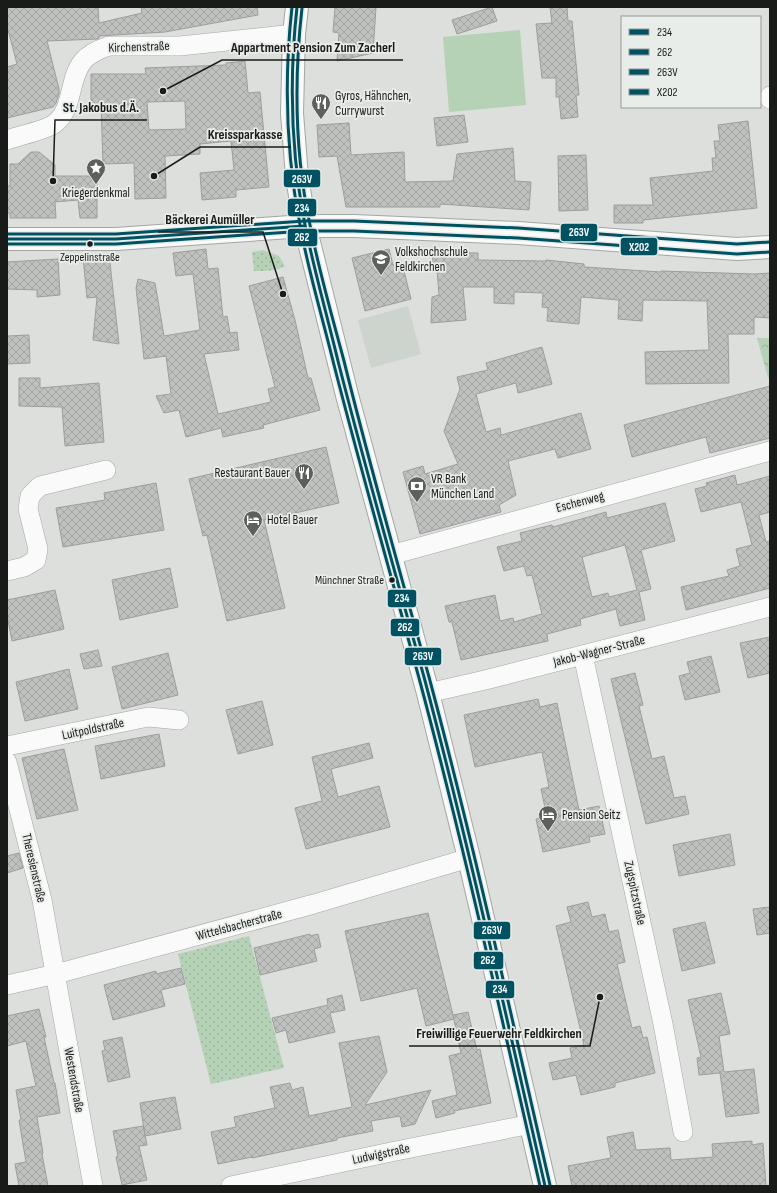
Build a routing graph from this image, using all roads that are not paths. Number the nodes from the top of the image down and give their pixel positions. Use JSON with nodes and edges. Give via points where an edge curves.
{"nodes":[{"id":1,"x":297,"y":7,"type":"edge"},
{"id":2,"x":294,"y":34,"type":"junction"},
{"id":3,"x":7,"y":140,"type":"edge"},
{"id":4,"x":305,"y":226,"type":"junction"},
{"id":5,"x":7,"y":239,"type":"edge"},
{"id":6,"x":770,"y":247,"type":"edge"},
{"id":7,"x":770,"y":451,"type":"edge"},
{"id":8,"x":106,"y":470,"type":"dead end"},
{"id":9,"x":391,"y":555,"type":"junction"},
{"id":10,"x":7,"y":571,"type":"edge"},
{"id":11,"x":770,"y":607,"type":"edge"},
{"id":12,"x":583,"y":655,"type":"junction"},
{"id":13,"x":428,"y":693,"type":"junction"},
{"id":14,"x":179,"y":720,"type":"dead end"},
{"id":15,"x":7,"y":746,"type":"edge"},
{"id":16,"x":7,"y":762,"type":"edge"},
{"id":17,"x":469,"y":858,"type":"junction"},
{"id":18,"x":56,"y":974,"type":"junction"},
{"id":19,"x":7,"y":985,"type":"edge"},
{"id":20,"x":531,"y":1124,"type":"junction"},
{"id":21,"x":682,"y":1132,"type":"dead end"},
{"id":22,"x":93,"y":1186,"type":"edge"},
{"id":23,"x":231,"y":1186,"type":"edge"},
{"id":24,"x":545,"y":1186,"type":"edge"}],
"edges":[{"from":1,"to":2,"type":"street"},
{"from":2,"to":3,"type":"street","name":"Kirchenstraße","via":[[180,46],[109,46],[84,60],[79,67],[59,120],[52,125]]},
{"from":2,"to":4,"type":"street","via":[[292,113],[297,176]]},
{"from":4,"to":5,"type":"street","via":[[116,239]]},
{"from":4,"to":6,"type":"street","via":[[518,233],[738,249]]},
{"from":4,"to":9,"type":"street"},
{"from":7,"to":9,"type":"street","name":"Eschenweg"},
{"from":8,"to":10,"type":"street","via":[[40,486],[30,496],[28,509],[38,549],[36,560],[24,567]]},
{"from":9,"to":13,"type":"street"},
{"from":11,"to":12,"type":"street","name":"Jakob-Wagner-Straße"},
{"from":12,"to":13,"type":"street","name":"Jakob-Wagner-Straße"},
{"from":12,"to":21,"type":"street","name":"Zugspitzstraße","via":[[663,1024]]},
{"from":13,"to":17,"type":"street"},
{"from":14,"to":15,"type":"street","name":"Luitpoldstraße","via":[[148,717]]},
{"from":16,"to":18,"type":"street","name":"Theresienstraße","via":[[42,900]]},
{"from":17,"to":18,"type":"street","name":"Wittelsbacherstraße","via":[[314,904]]},
{"from":17,"to":20,"type":"street"},
{"from":18,"to":19,"type":"street","name":"Wittelsbacherstraße"},
{"from":18,"to":22,"type":"street","name":"Westendstraße"},
{"from":20,"to":23,"type":"street","name":"Ludwigstraße"},
{"from":20,"to":24,"type":"street"}]}
